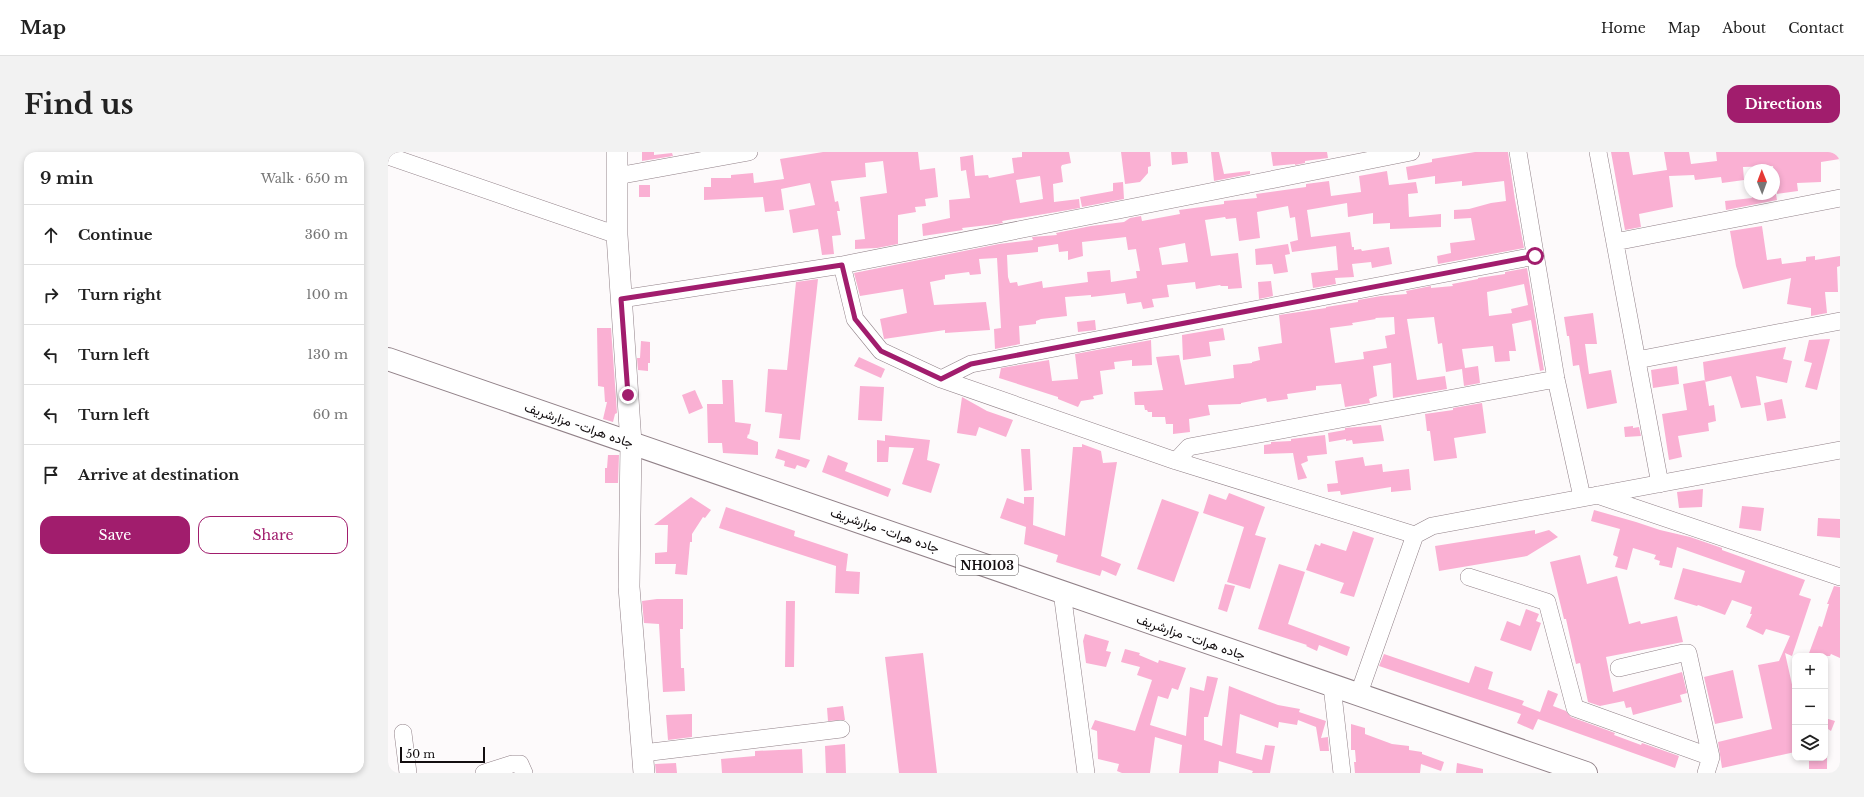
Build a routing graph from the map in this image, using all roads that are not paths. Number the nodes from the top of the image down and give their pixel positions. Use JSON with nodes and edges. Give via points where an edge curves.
{"nodes":[{"id":1,"x":617,"y":152,"type":"edge"},
{"id":2,"x":749,"y":152,"type":"edge"},
{"id":3,"x":1409,"y":152,"type":"edge"},
{"id":4,"x":1518,"y":152,"type":"edge"},
{"id":5,"x":1598,"y":152,"type":"edge"},
{"id":6,"x":388,"y":156,"type":"edge"},
{"id":7,"x":617,"y":176,"type":"junction"},
{"id":8,"x":1840,"y":198,"type":"edge"},
{"id":9,"x":617,"y":235,"type":"junction"},
{"id":10,"x":1615,"y":242,"type":"junction"},
{"id":11,"x":1535,"y":256,"type":"junction"},
{"id":12,"x":842,"y":265,"type":"junction"},
{"id":13,"x":621,"y":299,"type":"junction"},
{"id":14,"x":1840,"y":321,"type":"edge"},
{"id":15,"x":388,"y":359,"type":"edge"},
{"id":16,"x":1637,"y":360,"type":"junction"},
{"id":17,"x":941,"y":379,"type":"junction"},
{"id":18,"x":1556,"y":379,"type":"junction"},
{"id":19,"x":631,"y":443,"type":"junction"},
{"id":20,"x":1840,"y":450,"type":"edge"},
{"id":21,"x":1176,"y":461,"type":"junction"},
{"id":22,"x":1660,"y":484,"type":"junction"},
{"id":23,"x":1588,"y":496,"type":"junction"},
{"id":24,"x":1415,"y":535,"type":"junction"},
{"id":25,"x":1469,"y":577,"type":"dead end"},
{"id":26,"x":1840,"y":577,"type":"edge"},
{"id":27,"x":1062,"y":592,"type":"junction"},
{"id":28,"x":1619,"y":668,"type":"dead end"},
{"id":29,"x":1332,"y":686,"type":"junction"},
{"id":30,"x":1358,"y":696,"type":"junction"},
{"id":31,"x":841,"y":729,"type":"dead end"},
{"id":32,"x":403,"y":733,"type":"dead end"},
{"id":33,"x":644,"y":763,"type":"edge"},
{"id":34,"x":1709,"y":765,"type":"edge"},
{"id":35,"x":408,"y":773,"type":"edge"},
{"id":36,"x":484,"y":773,"type":"edge"},
{"id":37,"x":524,"y":773,"type":"edge"},
{"id":38,"x":1086,"y":773,"type":"edge"},
{"id":39,"x":1342,"y":773,"type":"edge"},
{"id":40,"x":1586,"y":773,"type":"edge"}],
"edges":[{"from":1,"to":7,"type":"main road"},
{"from":2,"to":7,"type":"street"},
{"from":3,"to":12,"type":"street"},
{"from":4,"to":11,"type":"street"},
{"from":5,"to":10,"type":"street"},
{"from":6,"to":9,"type":"street"},
{"from":7,"to":9,"type":"main road"},
{"from":8,"to":10,"type":"street"},
{"from":9,"to":13,"type":"main road"},
{"from":10,"to":16,"type":"street"},
{"from":11,"to":17,"type":"street","via":[[971,364]]},
{"from":11,"to":18,"type":"street"},
{"from":12,"to":13,"type":"street"},
{"from":12,"to":17,"type":"street","via":[[855,319],[881,351]]},
{"from":13,"to":19,"type":"main road"},
{"from":14,"to":16,"type":"street"},
{"from":15,"to":19,"type":"highway","name":"جاده هرات- مزارشریف","number":"NH0103"},
{"from":16,"to":22,"type":"street"},
{"from":17,"to":21,"type":"street"},
{"from":18,"to":21,"type":"street","via":[[1189,447]]},
{"from":18,"to":23,"type":"street"},
{"from":19,"to":27,"type":"highway","name":"جاده هرات- مزارشریف","number":"NH0103"},
{"from":19,"to":33,"type":"main road","via":[[629,587]]},
{"from":20,"to":22,"type":"street"},
{"from":21,"to":24,"type":"street"},
{"from":22,"to":23,"type":"street"},
{"from":23,"to":24,"type":"street","via":[[1432,526]]},
{"from":23,"to":26,"type":"street"},
{"from":24,"to":30,"type":"street"},
{"from":25,"to":34,"type":"street","via":[[1547,602],[1575,708]]},
{"from":27,"to":29,"type":"highway","name":"جاده هرات- مزارشریف","number":"NH0103"},
{"from":27,"to":38,"type":"street"},
{"from":28,"to":34,"type":"street","via":[[1683,652],[1688,653]]},
{"from":29,"to":30,"type":"highway","name":"جاده هرات- مزارشریف","number":"NH0103"},
{"from":29,"to":39,"type":"street"},
{"from":30,"to":40,"type":"highway","name":"جاده هرات- مزارشریف","number":"NH0103"},
{"from":31,"to":33,"type":"street"},
{"from":32,"to":35,"type":"street"},
{"from":36,"to":37,"type":"street","via":[[512,764],[520,764]]}]}
